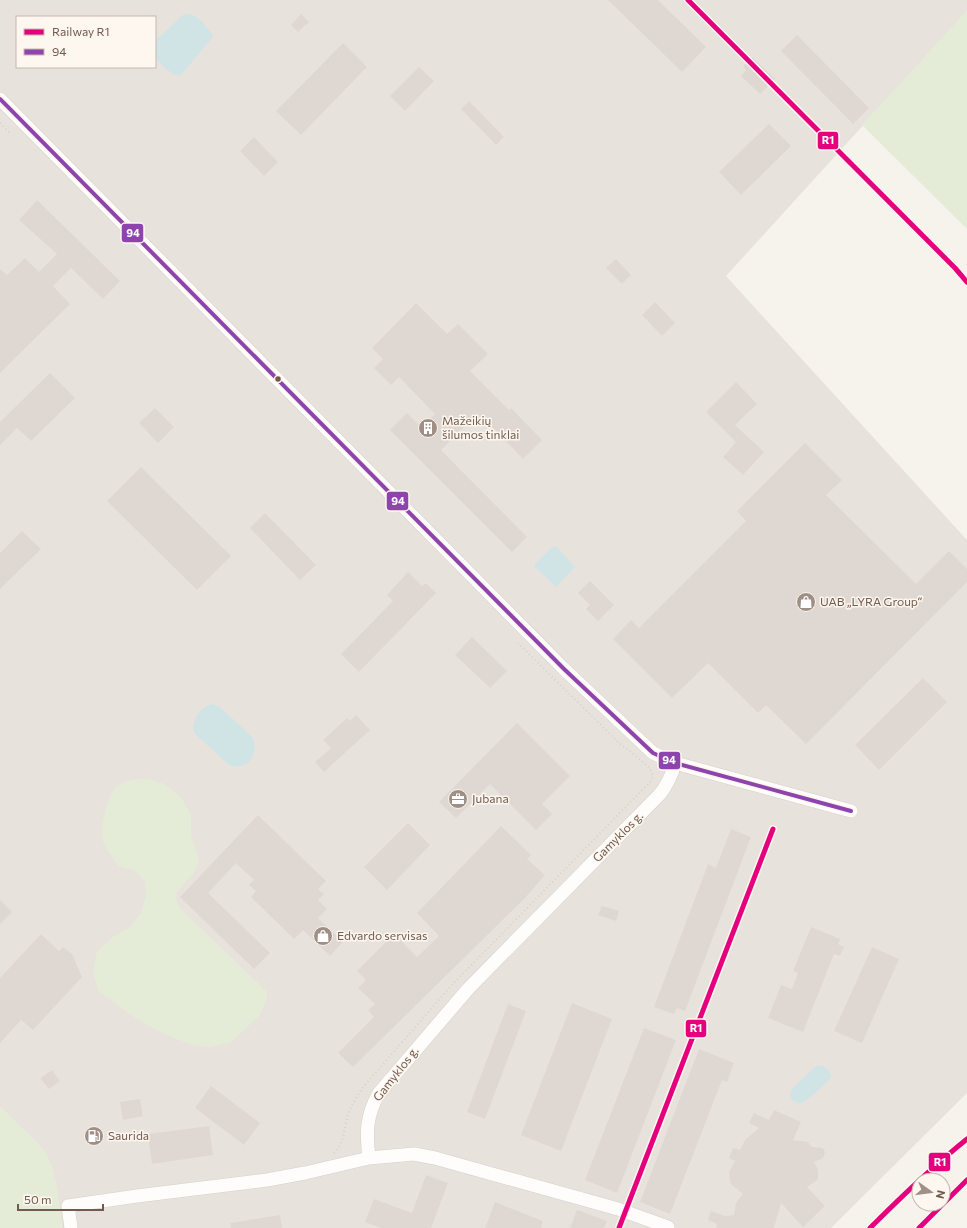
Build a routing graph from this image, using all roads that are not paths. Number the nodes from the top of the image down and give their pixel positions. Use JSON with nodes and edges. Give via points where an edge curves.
{"nodes":[{"id":1,"x":0,"y":99,"type":"edge"},
{"id":2,"x":675,"y":763,"type":"junction"},
{"id":3,"x":851,"y":811,"type":"dead end"},
{"id":4,"x":369,"y":1158,"type":"junction"},
{"id":5,"x":668,"y":1227,"type":"dead end"},
{"id":6,"x":71,"y":1228,"type":"edge"}],
"edges":[{"from":1,"to":2,"type":"street","via":[[564,669],[653,753]]},
{"from":2,"to":3,"type":"street"},
{"from":2,"to":4,"type":"street","name":"Gamyklos g.","via":[[672,776],[660,794],[468,989],[383,1087],[372,1104],[368,1120]]},
{"from":4,"to":5,"type":"street","via":[[414,1154],[435,1158],[618,1209]]},
{"from":4,"to":6,"type":"street","via":[[267,1180],[68,1206]]}]}
